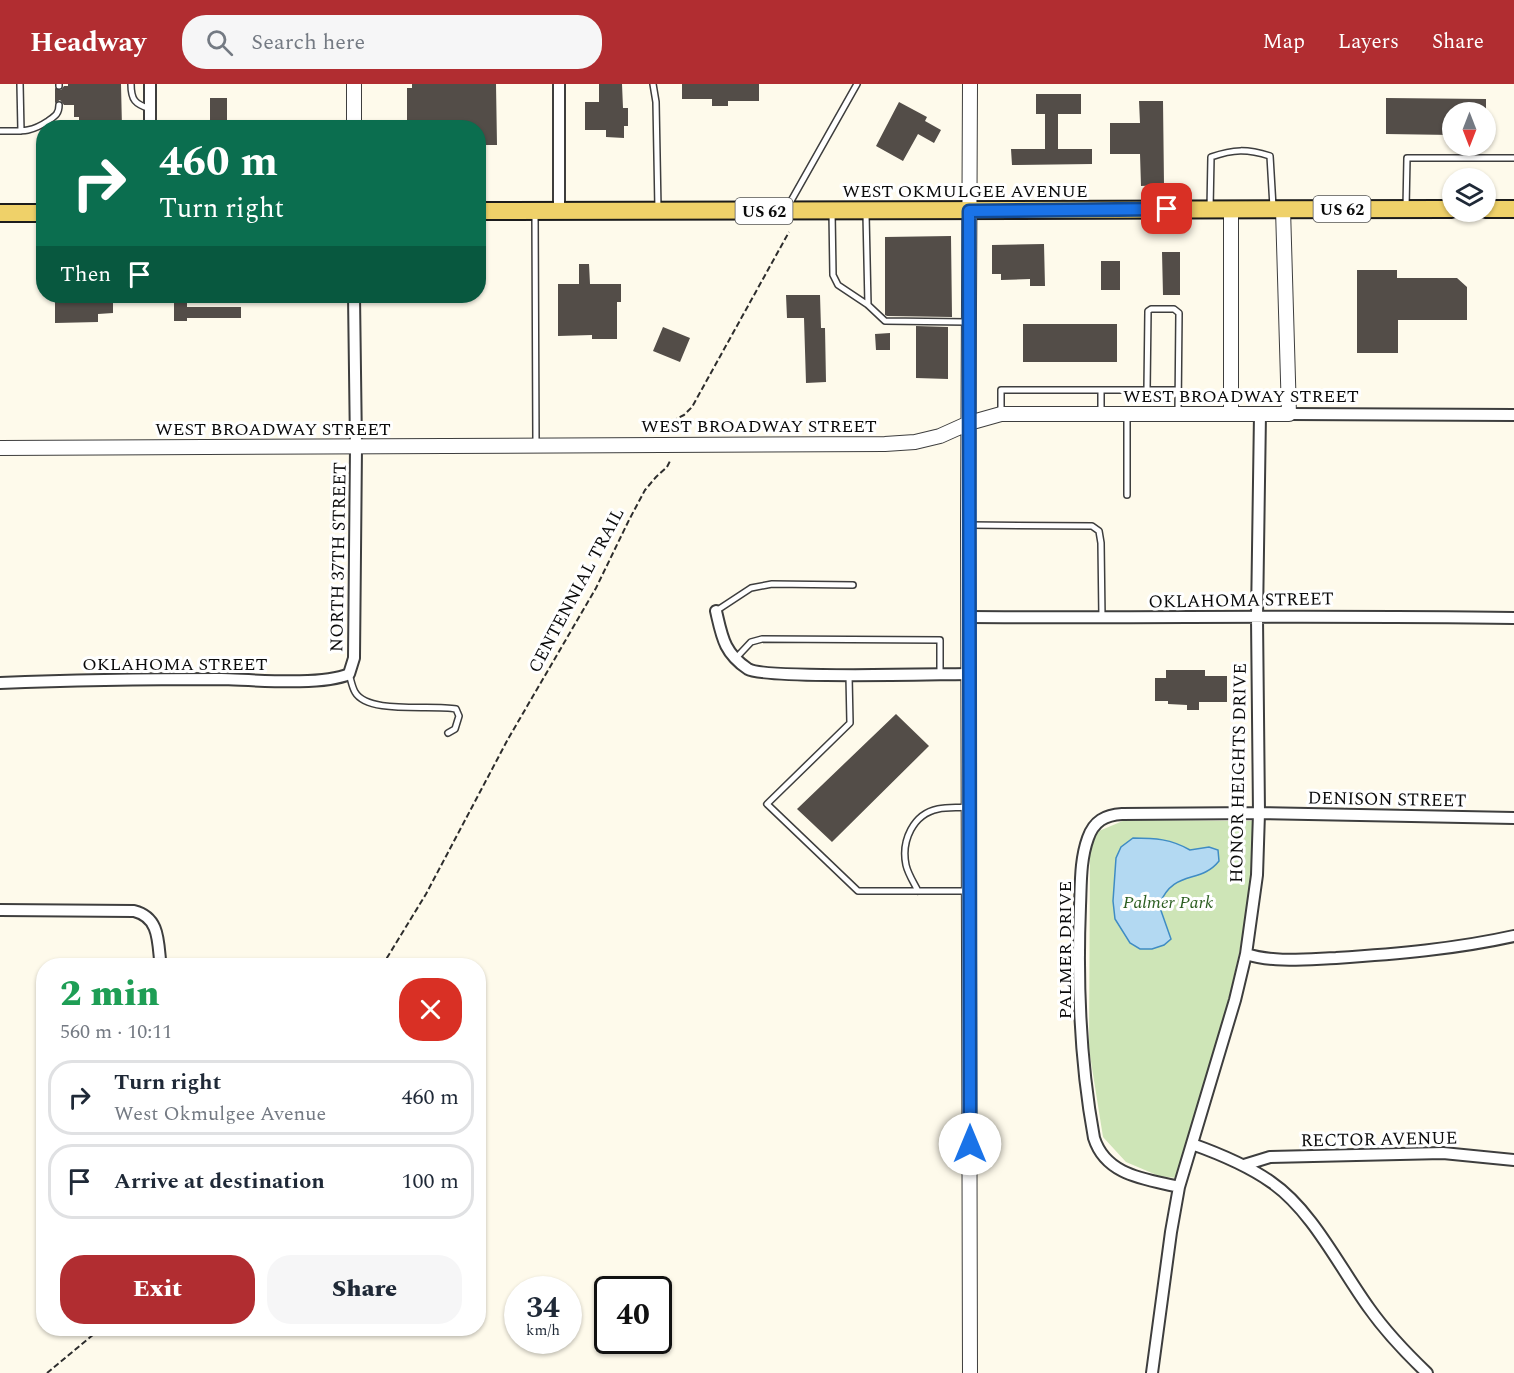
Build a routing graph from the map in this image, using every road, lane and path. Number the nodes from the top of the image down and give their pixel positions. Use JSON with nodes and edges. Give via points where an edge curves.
{"nodes":[{"id":1,"x":20,"y":84,"type":"edge"},
{"id":2,"x":132,"y":84,"type":"edge"},
{"id":3,"x":150,"y":84,"type":"edge"},
{"id":4,"x":354,"y":84,"type":"edge"},
{"id":5,"x":558,"y":84,"type":"edge"},
{"id":6,"x":653,"y":84,"type":"edge"},
{"id":7,"x":857,"y":84,"type":"edge"},
{"id":8,"x":970,"y":84,"type":"edge"},
{"id":9,"x":59,"y":105,"type":"dead end"},
{"id":10,"x":150,"y":109,"type":"junction"},
{"id":11,"x":49,"y":120,"type":"edge"},
{"id":12,"x":150,"y":120,"type":"edge"},
{"id":13,"x":354,"y":120,"type":"edge"},
{"id":14,"x":36,"y":129,"type":"edge"},
{"id":15,"x":0,"y":131,"type":"edge"},
{"id":16,"x":21,"y":131,"type":"junction"},
{"id":17,"x":1514,"y":158,"type":"edge"},
{"id":18,"x":1210,"y":209,"type":"junction"},
{"id":19,"x":1231,"y":209,"type":"junction"},
{"id":20,"x":1278,"y":209,"type":"junction"},
{"id":21,"x":1406,"y":209,"type":"junction"},
{"id":22,"x":1442,"y":209,"type":"edge"},
{"id":23,"x":1496,"y":209,"type":"edge"},
{"id":24,"x":1514,"y":209,"type":"edge"},
{"id":25,"x":486,"y":211,"type":"edge"},
{"id":26,"x":535,"y":211,"type":"junction"},
{"id":27,"x":559,"y":211,"type":"junction"},
{"id":28,"x":658,"y":211,"type":"junction"},
{"id":29,"x":785,"y":211,"type":"junction"},
{"id":30,"x":832,"y":211,"type":"junction"},
{"id":31,"x":866,"y":211,"type":"junction"},
{"id":32,"x":969,"y":211,"type":"junction"},
{"id":33,"x":0,"y":213,"type":"edge"},
{"id":34,"x":36,"y":213,"type":"edge"},
{"id":35,"x":789,"y":232,"type":"dead end"},
{"id":36,"x":354,"y":303,"type":"edge"},
{"id":37,"x":868,"y":305,"type":"junction"},
{"id":38,"x":969,"y":322,"type":"junction"},
{"id":39,"x":1101,"y":390,"type":"junction"},
{"id":40,"x":1147,"y":390,"type":"junction"},
{"id":41,"x":1178,"y":390,"type":"junction"},
{"id":42,"x":1178,"y":413,"type":"junction"},
{"id":43,"x":1001,"y":414,"type":"junction"},
{"id":44,"x":1101,"y":414,"type":"junction"},
{"id":45,"x":1127,"y":414,"type":"junction"},
{"id":46,"x":1231,"y":414,"type":"junction"},
{"id":47,"x":1260,"y":414,"type":"junction"},
{"id":48,"x":1289,"y":414,"type":"junction"},
{"id":49,"x":1514,"y":415,"type":"edge"},
{"id":50,"x":969,"y":423,"type":"junction"},
{"id":51,"x":671,"y":445,"type":"junction"},
{"id":52,"x":536,"y":446,"type":"junction"},
{"id":53,"x":356,"y":447,"type":"junction"},
{"id":54,"x":0,"y":448,"type":"edge"},
{"id":55,"x":1127,"y":495,"type":"dead end"},
{"id":56,"x":968,"y":525,"type":"junction"},
{"id":57,"x":853,"y":585,"type":"dead end"},
{"id":58,"x":716,"y":611,"type":"joint"},
{"id":59,"x":969,"y":617,"type":"junction"},
{"id":60,"x":1102,"y":618,"type":"junction"},
{"id":61,"x":1257,"y":618,"type":"junction"},
{"id":62,"x":1514,"y":618,"type":"edge"},
{"id":63,"x":736,"y":658,"type":"junction"},
{"id":64,"x":349,"y":674,"type":"junction"},
{"id":65,"x":849,"y":674,"type":"junction"},
{"id":66,"x":940,"y":674,"type":"junction"},
{"id":67,"x":969,"y":674,"type":"junction"},
{"id":68,"x":0,"y":684,"type":"edge"},
{"id":69,"x":448,"y":733,"type":"dead end"},
{"id":70,"x":970,"y":807,"type":"junction"},
{"id":71,"x":1259,"y":813,"type":"junction"},
{"id":72,"x":1514,"y":818,"type":"edge"},
{"id":73,"x":918,"y":891,"type":"junction"},
{"id":74,"x":970,"y":891,"type":"junction"},
{"id":75,"x":0,"y":910,"type":"edge"},
{"id":76,"x":1514,"y":936,"type":"edge"},
{"id":77,"x":1245,"y":954,"type":"junction"},
{"id":78,"x":160,"y":958,"type":"edge"},
{"id":79,"x":387,"y":958,"type":"edge"},
{"id":80,"x":1192,"y":1144,"type":"junction"},
{"id":81,"x":1514,"y":1160,"type":"edge"},
{"id":82,"x":1244,"y":1165,"type":"junction"},
{"id":83,"x":1179,"y":1186,"type":"junction"},
{"id":84,"x":92,"y":1336,"type":"edge"},
{"id":85,"x":47,"y":1373,"type":"edge"},
{"id":86,"x":970,"y":1373,"type":"edge"},
{"id":87,"x":1152,"y":1373,"type":"edge"},
{"id":88,"x":1427,"y":1373,"type":"edge"}],
"edges":[{"from":1,"to":16,"type":"lane"},
{"from":2,"to":10,"type":"lane","via":[[136,104]]},
{"from":3,"to":10,"type":"street"},
{"from":4,"to":13,"type":"street"},
{"from":5,"to":27,"type":"street"},
{"from":6,"to":28,"type":"lane"},
{"from":7,"to":29,"type":"lane"},
{"from":8,"to":32,"type":"street"},
{"from":9,"to":11,"type":"lane","via":[[59,111]]},
{"from":10,"to":12,"type":"street"},
{"from":14,"to":16,"type":"lane"},
{"from":15,"to":16,"type":"lane"},
{"from":17,"to":21,"type":"lane","via":[[1407,158]]},
{"from":18,"to":19,"type":"main road","name":"WEST OKMULGEE AVENUE","number":"US 62"},
{"from":18,"to":20,"type":"lane","via":[[1211,157],[1229,151],[1252,151],[1270,156]]},
{"from":18,"to":32,"type":"main road","name":"WEST OKMULGEE AVENUE","number":"US 62"},
{"from":19,"to":20,"type":"main road","name":"WEST OKMULGEE AVENUE","number":"US 62"},
{"from":19,"to":46,"type":"street"},
{"from":20,"to":21,"type":"main road","name":"WEST OKMULGEE AVENUE","number":"US 62"},
{"from":20,"to":48,"type":"street"},
{"from":21,"to":22,"type":"main road","name":"WEST OKMULGEE AVENUE","number":"US 62"},
{"from":23,"to":24,"type":"main road"},
{"from":25,"to":26,"type":"main road","name":"WEST OKMULGEE AVENUE","number":"US 62"},
{"from":26,"to":27,"type":"main road","name":"WEST OKMULGEE AVENUE","number":"US 62"},
{"from":26,"to":52,"type":"lane"},
{"from":27,"to":28,"type":"main road","name":"WEST OKMULGEE AVENUE","number":"US 62"},
{"from":28,"to":29,"type":"main road","name":"WEST OKMULGEE AVENUE","number":"US 62"},
{"from":29,"to":30,"type":"main road","name":"WEST OKMULGEE AVENUE","number":"US 62"},
{"from":30,"to":31,"type":"main road","name":"WEST OKMULGEE AVENUE","number":"US 62"},
{"from":30,"to":37,"type":"lane","via":[[833,275],[838,285]]},
{"from":31,"to":32,"type":"main road","name":"WEST OKMULGEE AVENUE","number":"US 62"},
{"from":31,"to":37,"type":"lane"},
{"from":32,"to":38,"type":"street"},
{"from":33,"to":34,"type":"main road"},
{"from":35,"to":51,"type":"path","name":"CENTENNIAL TRAIL","via":[[692,406],[671,428]]},
{"from":36,"to":53,"type":"street","name":"NORTH 37TH STREET"},
{"from":37,"to":38,"type":"lane","via":[[885,321]]},
{"from":38,"to":50,"type":"street"},
{"from":39,"to":40,"type":"lane"},
{"from":39,"to":43,"type":"lane","via":[[1001,390]]},
{"from":39,"to":44,"type":"lane"},
{"from":40,"to":41,"type":"lane"},
{"from":40,"to":41,"type":"lane","via":[[1147,314],[1151,309],[1174,309],[1179,313]]},
{"from":41,"to":42,"type":"lane"},
{"from":42,"to":45,"type":"street","name":"WEST BROADWAY STREET"},
{"from":42,"to":46,"type":"street","name":"WEST BROADWAY STREET"},
{"from":43,"to":44,"type":"street","name":"WEST BROADWAY STREET"},
{"from":43,"to":50,"type":"street","name":"WEST BROADWAY STREET"},
{"from":44,"to":45,"type":"street","name":"WEST BROADWAY STREET"},
{"from":45,"to":55,"type":"lane"},
{"from":46,"to":47,"type":"street","name":"WEST BROADWAY STREET"},
{"from":47,"to":48,"type":"street","name":"WEST BROADWAY STREET"},
{"from":47,"to":61,"type":"street","name":"HONOR HEIGHTS DRIVE"},
{"from":48,"to":49,"type":"street","name":"WEST BROADWAY STREET"},
{"from":50,"to":51,"type":"street","name":"WEST BROADWAY STREET","via":[[915,442]]},
{"from":50,"to":56,"type":"street"},
{"from":51,"to":52,"type":"street","name":"WEST BROADWAY STREET"},
{"from":51,"to":79,"type":"path","name":"CENTENNIAL TRAIL","via":[[668,467],[645,490],[596,588]]},
{"from":52,"to":53,"type":"street","name":"WEST BROADWAY STREET"},
{"from":53,"to":54,"type":"street","name":"WEST BROADWAY STREET"},
{"from":53,"to":64,"type":"street","name":"NORTH 37TH STREET","via":[[354,658]]},
{"from":56,"to":59,"type":"street"},
{"from":56,"to":60,"type":"lane","via":[[1092,526],[1099,531],[1101,543]]},
{"from":57,"to":58,"type":"lane","via":[[761,586],[751,588]]},
{"from":58,"to":63,"type":"street","via":[[723,643]]},
{"from":59,"to":60,"type":"street","name":"OKLAHOMA STREET"},
{"from":59,"to":67,"type":"street"},
{"from":60,"to":61,"type":"street","name":"OKLAHOMA STREET"},
{"from":61,"to":62,"type":"street","name":"OKLAHOMA STREET"},
{"from":61,"to":71,"type":"street","name":"HONOR HEIGHTS DRIVE"},
{"from":63,"to":65,"type":"street","via":[[756,672]]},
{"from":63,"to":66,"type":"lane","via":[[751,642],[762,639],[940,640]]},
{"from":64,"to":68,"type":"street","name":"OKLAHOMA STREET","via":[[338,679],[304,680]]},
{"from":64,"to":69,"type":"lane","via":[[355,693],[367,703],[456,709],[459,716],[455,729]]},
{"from":65,"to":66,"type":"street"},
{"from":65,"to":73,"type":"lane","via":[[850,723],[766,804],[858,891]]},
{"from":66,"to":67,"type":"street"},
{"from":67,"to":70,"type":"street"},
{"from":70,"to":73,"type":"lane","via":[[938,808],[920,817],[909,832],[906,865]]},
{"from":70,"to":74,"type":"street"},
{"from":71,"to":72,"type":"street","name":"DENISON STREET"},
{"from":71,"to":77,"type":"street","name":"HONOR HEIGHTS DRIVE","via":[[1257,875]]},
{"from":71,"to":83,"type":"street","name":"PALMER DRIVE","via":[[1108,815],[1095,825],[1084,854],[1078,955],[1081,1030],[1097,1149],[1122,1172]]},
{"from":73,"to":74,"type":"lane"},
{"from":74,"to":86,"type":"street"},
{"from":75,"to":78,"type":"street","via":[[134,910],[146,914],[152,923]]},
{"from":76,"to":77,"type":"street","via":[[1478,944],[1316,959],[1259,958]]},
{"from":77,"to":80,"type":"street","name":"HONOR HEIGHTS DRIVE"},
{"from":80,"to":82,"type":"street"},
{"from":80,"to":83,"type":"street","name":"HONOR HEIGHTS DRIVE"},
{"from":81,"to":82,"type":"street","name":"RECTOR AVENUE","via":[[1443,1153],[1270,1157]]},
{"from":82,"to":88,"type":"street","via":[[1273,1183],[1312,1224],[1370,1310]]},
{"from":83,"to":87,"type":"street","name":"HONOR HEIGHTS DRIVE"},
{"from":84,"to":85,"type":"path"}]}
